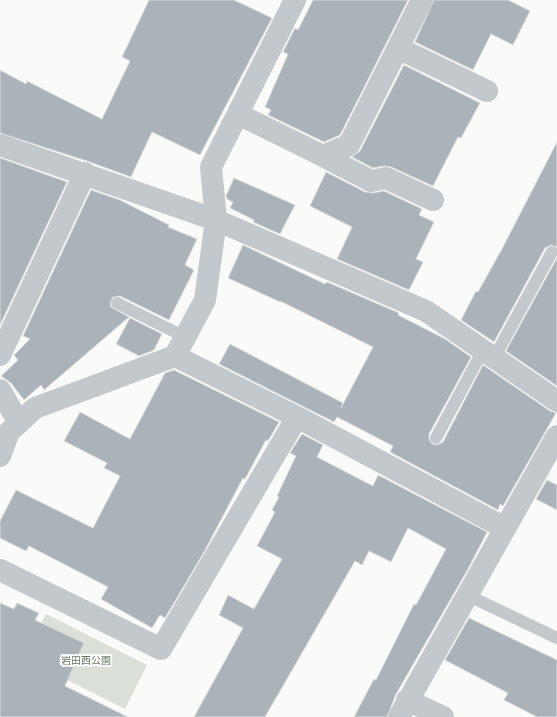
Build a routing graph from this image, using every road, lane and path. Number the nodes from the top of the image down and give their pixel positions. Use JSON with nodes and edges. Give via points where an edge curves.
{"nodes":[{"id":1,"x":422,"y":0,"type":"edge"},
{"id":2,"x":287,"y":3,"type":"edge"},
{"id":3,"x":398,"y":48,"type":"junction"},
{"id":4,"x":488,"y":91,"type":"dead end"},
{"id":5,"x":238,"y":114,"type":"junction"},
{"id":6,"x":0,"y":146,"type":"edge"},
{"id":7,"x":323,"y":156,"type":"junction"},
{"id":8,"x":85,"y":173,"type":"junction"},
{"id":9,"x":433,"y":200,"type":"dead end"},
{"id":10,"x":216,"y":220,"type":"junction"},
{"id":11,"x":552,"y":252,"type":"dead end"},
{"id":12,"x":117,"y":303,"type":"dead end"},
{"id":13,"x":185,"y":337,"type":"junction"},
{"id":14,"x":488,"y":354,"type":"junction"},
{"id":15,"x":0,"y":355,"type":"edge"},
{"id":16,"x":175,"y":356,"type":"junction"},
{"id":17,"x":0,"y":390,"type":"edge"},
{"id":18,"x":557,"y":400,"type":"edge"},
{"id":19,"x":297,"y":418,"type":"junction"},
{"id":20,"x":19,"y":423,"type":"junction"},
{"id":21,"x":557,"y":436,"type":"edge"},
{"id":22,"x":436,"y":438,"type":"dead end"},
{"id":23,"x":0,"y":456,"type":"edge"},
{"id":24,"x":505,"y":528,"type":"junction"},
{"id":25,"x":0,"y":570,"type":"edge"},
{"id":26,"x":467,"y":595,"type":"junction"},
{"id":27,"x":557,"y":638,"type":"edge"},
{"id":28,"x":403,"y":708,"type":"edge"},
{"id":29,"x":443,"y":717,"type":"edge"}],
"edges":[{"from":1,"to":3,"type":"street"},
{"from":2,"to":5,"type":"street"},
{"from":3,"to":4,"type":"street"},
{"from":3,"to":7,"type":"street","via":[[349,145]]},
{"from":5,"to":7,"type":"street"},
{"from":5,"to":10,"type":"street","via":[[211,167]]},
{"from":6,"to":8,"type":"street"},
{"from":7,"to":9,"type":"street","via":[[371,181],[386,178]]},
{"from":8,"to":10,"type":"street"},
{"from":8,"to":15,"type":"street"},
{"from":10,"to":13,"type":"street","via":[[205,300]]},
{"from":10,"to":14,"type":"street","via":[[426,311]]},
{"from":11,"to":14,"type":"lane"},
{"from":12,"to":13,"type":"lane"},
{"from":13,"to":16,"type":"street"},
{"from":14,"to":18,"type":"street"},
{"from":14,"to":22,"type":"lane"},
{"from":16,"to":19,"type":"street"},
{"from":16,"to":20,"type":"street","via":[[35,408]]},
{"from":17,"to":20,"type":"street"},
{"from":19,"to":24,"type":"street"},
{"from":19,"to":25,"type":"street","via":[[162,649]]},
{"from":20,"to":23,"type":"street","via":[[9,432]]},
{"from":21,"to":24,"type":"street"},
{"from":24,"to":26,"type":"street"},
{"from":26,"to":27,"type":"lane"},
{"from":26,"to":28,"type":"street"},
{"from":28,"to":29,"type":"street"}]}
